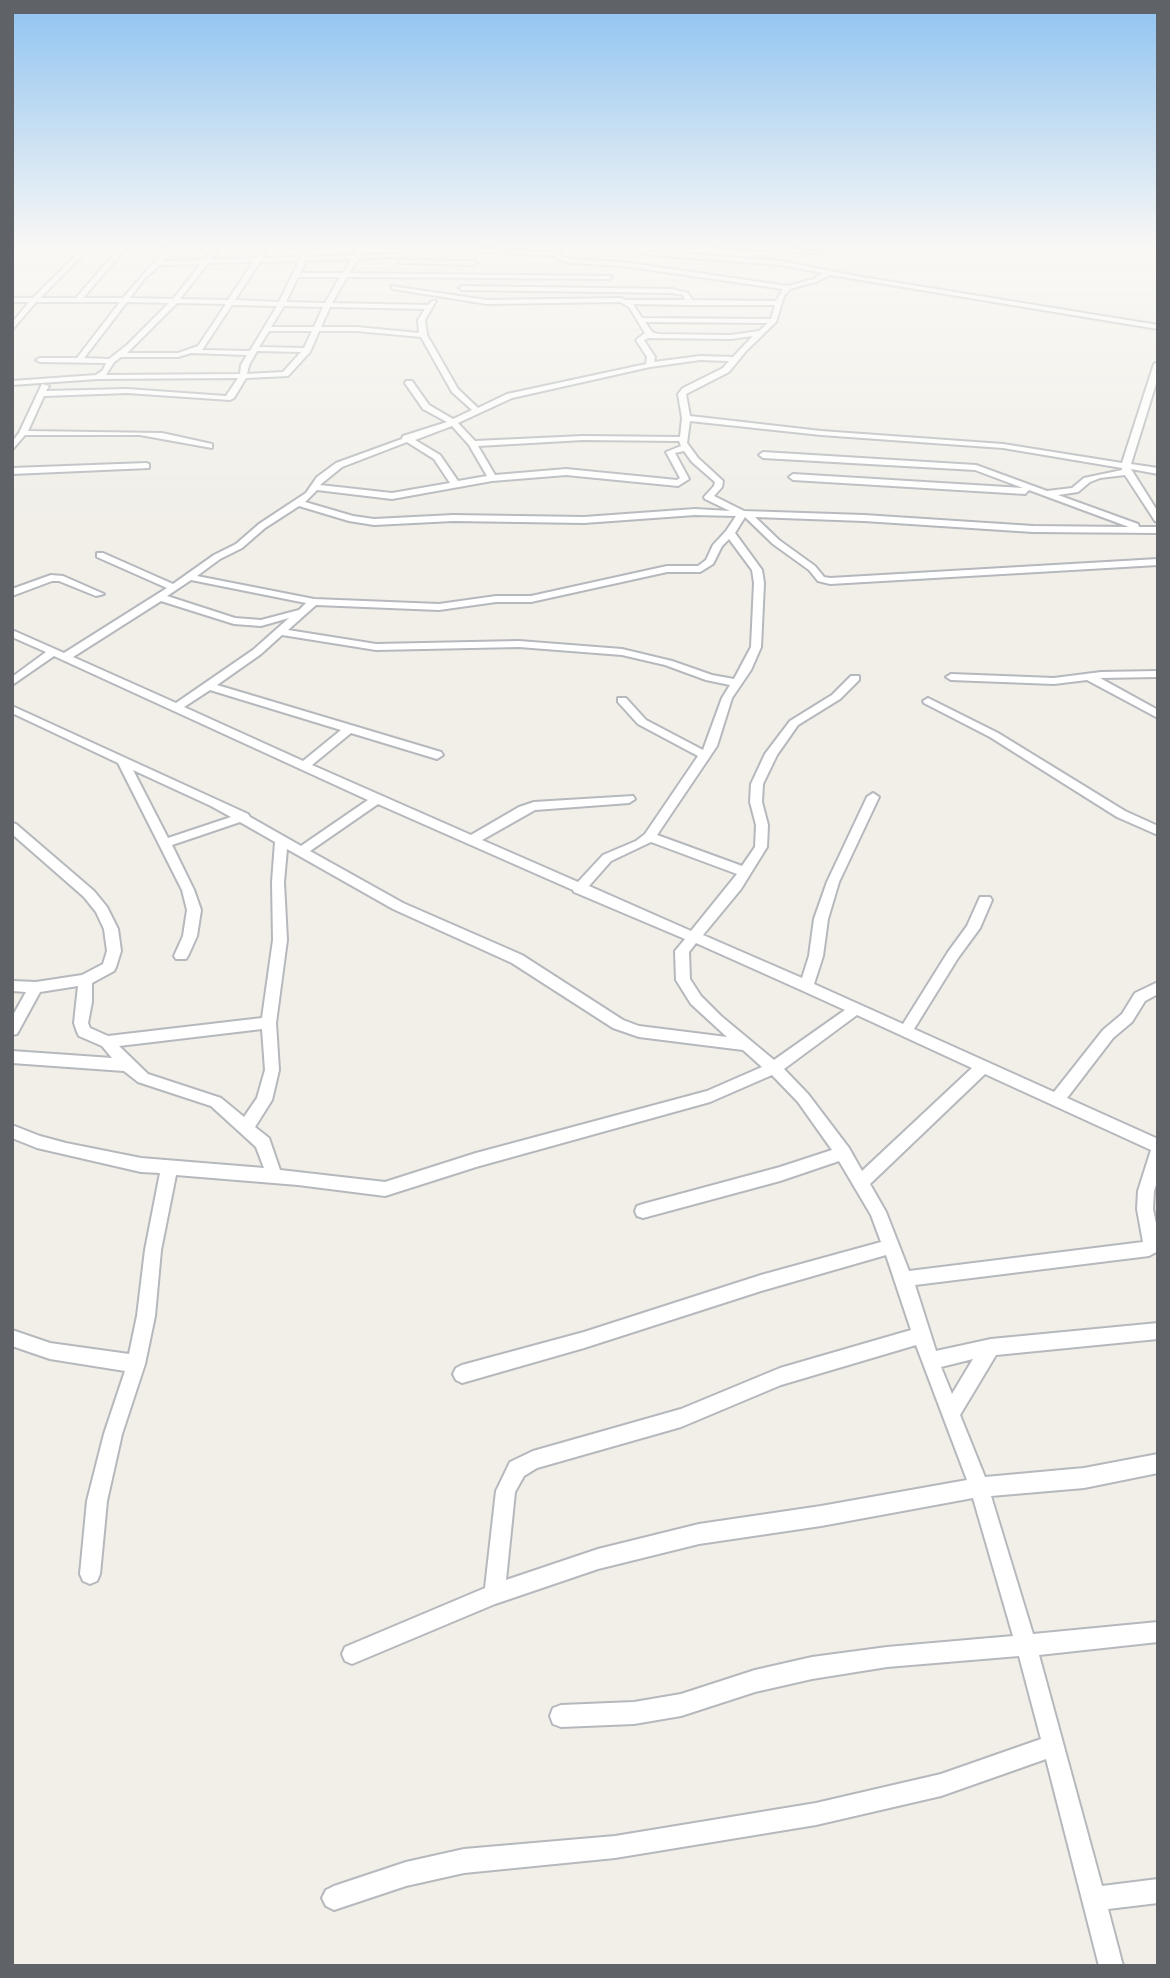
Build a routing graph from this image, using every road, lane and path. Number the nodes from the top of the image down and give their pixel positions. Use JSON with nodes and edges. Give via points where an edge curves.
{"nodes":[{"id":1,"x":93,"y":339,"type":"edge"},
{"id":2,"x":136,"y":339,"type":"edge"},
{"id":3,"x":208,"y":339,"type":"edge"},
{"id":4,"x":260,"y":339,"type":"edge"},
{"id":5,"x":313,"y":339,"type":"edge"},
{"id":6,"x":426,"y":339,"type":"edge"},
{"id":7,"x":641,"y":339,"type":"edge"},
{"id":8,"x":754,"y":339,"type":"edge"},
{"id":9,"x":307,"y":350,"type":"junction"},
{"id":10,"x":253,"y":351,"type":"junction"},
{"id":11,"x":194,"y":352,"type":"junction"},
{"id":12,"x":120,"y":355,"type":"junction"},
{"id":13,"x":80,"y":359,"type":"junction"},
{"id":14,"x":736,"y":359,"type":"junction"},
{"id":15,"x":40,"y":360,"type":"dead end"},
{"id":16,"x":111,"y":360,"type":"junction"},
{"id":17,"x":1158,"y":364,"type":"edge"},
{"id":18,"x":650,"y":365,"type":"junction"},
{"id":19,"x":243,"y":376,"type":"junction"},
{"id":20,"x":98,"y":377,"type":"junction"},
{"id":21,"x":47,"y":382,"type":"junction"},
{"id":22,"x":12,"y":383,"type":"edge"},
{"id":23,"x":409,"y":383,"type":"dead end"},
{"id":24,"x":41,"y":394,"type":"junction"},
{"id":25,"x":476,"y":410,"type":"junction"},
{"id":26,"x":32,"y":416,"type":"junction"},
{"id":27,"x":685,"y":418,"type":"junction"},
{"id":28,"x":17,"y":421,"type":"dead end"},
{"id":29,"x":453,"y":422,"type":"junction"},
{"id":30,"x":23,"y":433,"type":"junction"},
{"id":31,"x":406,"y":438,"type":"junction"},
{"id":32,"x":472,"y":444,"type":"junction"},
{"id":33,"x":684,"y":444,"type":"junction"},
{"id":34,"x":209,"y":446,"type":"dead end"},
{"id":35,"x":12,"y":448,"type":"edge"},
{"id":36,"x":763,"y":455,"type":"dead end"},
{"id":37,"x":146,"y":466,"type":"dead end"},
{"id":38,"x":1127,"y":469,"type":"junction"},
{"id":39,"x":12,"y":471,"type":"edge"},
{"id":40,"x":1158,"y":471,"type":"edge"},
{"id":41,"x":793,"y":477,"type":"dead end"},
{"id":42,"x":492,"y":478,"type":"junction"},
{"id":43,"x":457,"y":486,"type":"junction"},
{"id":44,"x":314,"y":487,"type":"junction"},
{"id":45,"x":1040,"y":492,"type":"junction"},
{"id":46,"x":299,"y":503,"type":"junction"},
{"id":47,"x":744,"y":515,"type":"junction"},
{"id":48,"x":1158,"y":519,"type":"edge"},
{"id":49,"x":1147,"y":530,"type":"junction"},
{"id":50,"x":1158,"y":530,"type":"edge"},
{"id":51,"x":730,"y":533,"type":"junction"},
{"id":52,"x":100,"y":555,"type":"dead end"},
{"id":53,"x":1158,"y":562,"type":"edge"},
{"id":54,"x":189,"y":577,"type":"junction"},
{"id":55,"x":174,"y":588,"type":"junction"},
{"id":56,"x":12,"y":593,"type":"edge"},
{"id":57,"x":99,"y":594,"type":"dead end"},
{"id":58,"x":159,"y":597,"type":"junction"},
{"id":59,"x":314,"y":602,"type":"junction"},
{"id":60,"x":302,"y":611,"type":"junction"},
{"id":61,"x":282,"y":632,"type":"junction"},
{"id":62,"x":12,"y":633,"type":"edge"},
{"id":63,"x":59,"y":655,"type":"junction"},
{"id":64,"x":1158,"y":674,"type":"edge"},
{"id":65,"x":951,"y":677,"type":"dead end"},
{"id":66,"x":855,"y":678,"type":"dead end"},
{"id":67,"x":1091,"y":678,"type":"junction"},
{"id":68,"x":12,"y":682,"type":"edge"},
{"id":69,"x":737,"y":683,"type":"junction"},
{"id":70,"x":209,"y":686,"type":"junction"},
{"id":71,"x":622,"y":700,"type":"dead end"},
{"id":72,"x":928,"y":701,"type":"dead end"},
{"id":73,"x":176,"y":708,"type":"junction"},
{"id":74,"x":12,"y":709,"type":"edge"},
{"id":75,"x":1158,"y":715,"type":"edge"},
{"id":76,"x":349,"y":729,"type":"junction"},
{"id":77,"x":437,"y":755,"type":"dead end"},
{"id":78,"x":704,"y":755,"type":"junction"},
{"id":79,"x":121,"y":759,"type":"junction"},
{"id":80,"x":304,"y":766,"type":"junction"},
{"id":81,"x":873,"y":797,"type":"dead end"},
{"id":82,"x":377,"y":799,"type":"junction"},
{"id":83,"x":629,"y":799,"type":"dead end"},
{"id":84,"x":244,"y":817,"type":"junction"},
{"id":85,"x":12,"y":827,"type":"edge"},
{"id":86,"x":1158,"y":831,"type":"edge"},
{"id":87,"x":649,"y":837,"type":"junction"},
{"id":88,"x":281,"y":839,"type":"junction"},
{"id":89,"x":471,"y":841,"type":"junction"},
{"id":90,"x":163,"y":844,"type":"junction"},
{"id":91,"x":302,"y":851,"type":"junction"},
{"id":92,"x":746,"y":872,"type":"junction"},
{"id":93,"x":579,"y":889,"type":"junction"},
{"id":94,"x":985,"y":900,"type":"dead end"},
{"id":95,"x":691,"y":937,"type":"junction"},
{"id":96,"x":181,"y":956,"type":"dead end"},
{"id":97,"x":85,"y":980,"type":"junction"},
{"id":98,"x":12,"y":986,"type":"edge"},
{"id":99,"x":806,"y":986,"type":"junction"},
{"id":100,"x":36,"y":987,"type":"junction"},
{"id":101,"x":1158,"y":987,"type":"edge"},
{"id":102,"x":856,"y":1009,"type":"junction"},
{"id":103,"x":269,"y":1023,"type":"junction"},
{"id":104,"x":12,"y":1030,"type":"edge"},
{"id":105,"x":905,"y":1032,"type":"junction"},
{"id":106,"x":107,"y":1042,"type":"junction"},
{"id":107,"x":744,"y":1045,"type":"junction"},
{"id":108,"x":12,"y":1056,"type":"edge"},
{"id":109,"x":127,"y":1065,"type":"junction"},
{"id":110,"x":774,"y":1068,"type":"junction"},
{"id":111,"x":982,"y":1068,"type":"junction"},
{"id":112,"x":1057,"y":1100,"type":"junction"},
{"id":113,"x":247,"y":1126,"type":"junction"},
{"id":114,"x":12,"y":1131,"type":"edge"},
{"id":115,"x":1158,"y":1146,"type":"edge"},
{"id":116,"x":1158,"y":1152,"type":"edge"},
{"id":117,"x":843,"y":1153,"type":"junction"},
{"id":118,"x":169,"y":1168,"type":"junction"},
{"id":119,"x":274,"y":1176,"type":"junction"},
{"id":120,"x":862,"y":1182,"type":"junction"},
{"id":121,"x":643,"y":1211,"type":"dead end"},
{"id":122,"x":891,"y":1245,"type":"junction"},
{"id":123,"x":904,"y":1279,"type":"junction"},
{"id":124,"x":1158,"y":1331,"type":"edge"},
{"id":125,"x":921,"y":1335,"type":"junction"},
{"id":126,"x":12,"y":1338,"type":"edge"},
{"id":127,"x":991,"y":1347,"type":"junction"},
{"id":128,"x":930,"y":1361,"type":"junction"},
{"id":129,"x":136,"y":1364,"type":"junction"},
{"id":130,"x":462,"y":1374,"type":"dead end"},
{"id":131,"x":950,"y":1414,"type":"junction"},
{"id":132,"x":1158,"y":1463,"type":"edge"},
{"id":133,"x":979,"y":1487,"type":"junction"},
{"id":134,"x":90,"y":1574,"type":"dead end"},
{"id":135,"x":494,"y":1594,"type":"junction"},
{"id":136,"x":1158,"y":1632,"type":"edge"},
{"id":137,"x":1027,"y":1646,"type":"junction"},
{"id":138,"x":352,"y":1654,"type":"dead end"},
{"id":139,"x":561,"y":1716,"type":"dead end"},
{"id":140,"x":1054,"y":1745,"type":"junction"},
{"id":141,"x":1158,"y":1891,"type":"edge"},
{"id":142,"x":334,"y":1898,"type":"dead end"},
{"id":143,"x":1092,"y":1899,"type":"junction"},
{"id":144,"x":1111,"y":1966,"type":"edge"}],
"edges":[{"from":1,"to":13,"type":"street"},
{"from":2,"to":12,"type":"street"},
{"from":3,"to":11,"type":"street"},
{"from":4,"to":10,"type":"street"},
{"from":5,"to":9,"type":"street"},
{"from":6,"to":25,"type":"street","via":[[455,390]]},
{"from":7,"to":18,"type":"street"},
{"from":8,"to":14,"type":"street"},
{"from":9,"to":10,"type":"street"},
{"from":9,"to":19,"type":"street","via":[[285,374]]},
{"from":10,"to":11,"type":"street"},
{"from":10,"to":19,"type":"street"},
{"from":11,"to":12,"type":"street"},
{"from":12,"to":16,"type":"street"},
{"from":13,"to":15,"type":"street"},
{"from":13,"to":16,"type":"street"},
{"from":14,"to":18,"type":"street","via":[[700,358]]},
{"from":14,"to":27,"type":"street","via":[[717,376],[686,390],[682,399]]},
{"from":16,"to":20,"type":"street"},
{"from":17,"to":38,"type":"street"},
{"from":18,"to":25,"type":"street","via":[[510,396]]},
{"from":19,"to":20,"type":"street"},
{"from":19,"to":24,"type":"street","via":[[227,398],[127,391]]},
{"from":20,"to":21,"type":"street"},
{"from":21,"to":22,"type":"street"},
{"from":21,"to":24,"type":"street"},
{"from":23,"to":29,"type":"street","via":[[426,407]]},
{"from":24,"to":26,"type":"street"},
{"from":25,"to":29,"type":"street"},
{"from":26,"to":28,"type":"street"},
{"from":26,"to":30,"type":"street"},
{"from":27,"to":33,"type":"street"},
{"from":27,"to":38,"type":"street","via":[[1003,446]]},
{"from":29,"to":31,"type":"street"},
{"from":29,"to":32,"type":"street"},
{"from":30,"to":34,"type":"street","via":[[140,433]]},
{"from":30,"to":35,"type":"street"},
{"from":31,"to":43,"type":"street","via":[[437,457]]},
{"from":31,"to":44,"type":"street","via":[[339,464]]},
{"from":32,"to":33,"type":"street","via":[[583,438]]},
{"from":32,"to":42,"type":"street"},
{"from":33,"to":42,"type":"street","via":[[670,452],[685,479],[678,483],[566,472]]},
{"from":33,"to":47,"type":"street","via":[[719,481],[708,496]]},
{"from":36,"to":45,"type":"street","via":[[976,468]]},
{"from":37,"to":39,"type":"street"},
{"from":38,"to":40,"type":"street"},
{"from":38,"to":45,"type":"street","via":[[1087,480],[1070,491]]},
{"from":38,"to":48,"type":"street"},
{"from":41,"to":45,"type":"street"},
{"from":42,"to":43,"type":"street"},
{"from":43,"to":44,"type":"street","via":[[392,496]]},
{"from":44,"to":46,"type":"street"},
{"from":45,"to":49,"type":"street"},
{"from":46,"to":47,"type":"street","via":[[374,522],[584,520],[695,512]]},
{"from":46,"to":54,"type":"street"},
{"from":47,"to":49,"type":"street"},
{"from":47,"to":51,"type":"street"},
{"from":47,"to":53,"type":"street","via":[[821,579],[830,581]]},
{"from":49,"to":50,"type":"street"},
{"from":51,"to":59,"type":"street","via":[[700,569],[667,569],[542,597],[428,607]]},
{"from":51,"to":69,"type":"street","via":[[754,564],[760,583],[756,647]]},
{"from":52,"to":55,"type":"street"},
{"from":54,"to":55,"type":"street"},
{"from":54,"to":59,"type":"street"},
{"from":55,"to":58,"type":"street"},
{"from":56,"to":57,"type":"street","via":[[60,578]]},
{"from":58,"to":60,"type":"street","via":[[226,620],[249,623]]},
{"from":58,"to":63,"type":"street"},
{"from":59,"to":60,"type":"street"},
{"from":60,"to":61,"type":"street"},
{"from":61,"to":69,"type":"street","via":[[384,648],[519,644],[622,652]]},
{"from":61,"to":70,"type":"street"},
{"from":62,"to":63,"type":"street"},
{"from":63,"to":68,"type":"street"},
{"from":63,"to":73,"type":"street"},
{"from":64,"to":67,"type":"street"},
{"from":65,"to":67,"type":"street","via":[[1008,681]]},
{"from":66,"to":92,"type":"street","via":[[836,697],[794,723],[771,754],[756,802],[761,847]]},
{"from":67,"to":75,"type":"street"},
{"from":69,"to":78,"type":"street"},
{"from":70,"to":73,"type":"street"},
{"from":70,"to":76,"type":"street"},
{"from":71,"to":78,"type":"street","via":[[642,722]]},
{"from":72,"to":86,"type":"street"},
{"from":73,"to":80,"type":"street"},
{"from":74,"to":79,"type":"street"},
{"from":76,"to":77,"type":"street"},
{"from":76,"to":80,"type":"street"},
{"from":78,"to":87,"type":"street"},
{"from":79,"to":84,"type":"street"},
{"from":79,"to":90,"type":"street"},
{"from":80,"to":82,"type":"street"},
{"from":81,"to":99,"type":"street","via":[[833,882]]},
{"from":82,"to":89,"type":"street"},
{"from":82,"to":91,"type":"street"},
{"from":83,"to":89,"type":"street","via":[[534,806]]},
{"from":84,"to":88,"type":"street"},
{"from":84,"to":90,"type":"street"},
{"from":85,"to":97,"type":"street","via":[[89,894],[111,929],[113,960]]},
{"from":87,"to":92,"type":"street"},
{"from":87,"to":93,"type":"street","via":[[607,858]]},
{"from":88,"to":91,"type":"street"},
{"from":88,"to":103,"type":"street","via":[[280,940]]},
{"from":89,"to":93,"type":"street"},
{"from":90,"to":96,"type":"street","via":[[194,910]]},
{"from":91,"to":107,"type":"street","via":[[398,906],[517,959],[618,1024]]},
{"from":92,"to":95,"type":"street"},
{"from":93,"to":95,"type":"street"},
{"from":94,"to":105,"type":"street","via":[[974,928]]},
{"from":95,"to":99,"type":"street"},
{"from":95,"to":107,"type":"street","via":[[682,951],[684,979],[696,1000]]},
{"from":97,"to":100,"type":"street"},
{"from":97,"to":106,"type":"street","via":[[82,1028]]},
{"from":98,"to":100,"type":"street"},
{"from":99,"to":102,"type":"street"},
{"from":100,"to":104,"type":"street"},
{"from":101,"to":112,"type":"street","via":[[1140,997]]},
{"from":102,"to":105,"type":"street"},
{"from":102,"to":110,"type":"street"},
{"from":103,"to":106,"type":"street"},
{"from":103,"to":113,"type":"street","via":[[272,1070],[264,1100]]},
{"from":105,"to":111,"type":"street"},
{"from":106,"to":109,"type":"street"},
{"from":107,"to":110,"type":"street"},
{"from":108,"to":109,"type":"street"},
{"from":109,"to":113,"type":"street","via":[[143,1079],[216,1102]]},
{"from":110,"to":117,"type":"street","via":[[803,1098]]},
{"from":110,"to":119,"type":"street","via":[[710,1096],[385,1189]]},
{"from":111,"to":112,"type":"street"},
{"from":111,"to":120,"type":"street"},
{"from":112,"to":115,"type":"street"},
{"from":113,"to":119,"type":"street","via":[[263,1143]]},
{"from":114,"to":118,"type":"street","via":[[65,1150]]},
{"from":116,"to":123,"type":"street","via":[[1146,1191],[1149,1249]]},
{"from":117,"to":120,"type":"street"},
{"from":117,"to":121,"type":"street"},
{"from":118,"to":119,"type":"street"},
{"from":118,"to":129,"type":"street"},
{"from":120,"to":122,"type":"street"},
{"from":122,"to":123,"type":"street"},
{"from":122,"to":130,"type":"street"},
{"from":123,"to":125,"type":"street"},
{"from":124,"to":127,"type":"street"},
{"from":125,"to":128,"type":"street"},
{"from":125,"to":135,"type":"street","via":[[780,1377],[681,1418],[533,1460],[517,1469],[506,1491]]},
{"from":126,"to":129,"type":"street","via":[[50,1351]]},
{"from":127,"to":128,"type":"street"},
{"from":127,"to":131,"type":"street"},
{"from":128,"to":131,"type":"street"},
{"from":129,"to":134,"type":"street","via":[[97,1501]]},
{"from":131,"to":133,"type":"street"},
{"from":132,"to":133,"type":"street","via":[[1084,1478]]},
{"from":133,"to":135,"type":"street","via":[[699,1534],[598,1559]]},
{"from":133,"to":137,"type":"street"},
{"from":135,"to":138,"type":"street"},
{"from":136,"to":137,"type":"street"},
{"from":137,"to":139,"type":"street","via":[[812,1668],[681,1705],[634,1713]]},
{"from":137,"to":140,"type":"street"},
{"from":140,"to":142,"type":"street","via":[[941,1785],[816,1814],[615,1847],[464,1861]]},
{"from":140,"to":143,"type":"street"},
{"from":141,"to":143,"type":"street"},
{"from":143,"to":144,"type":"street"}]}
